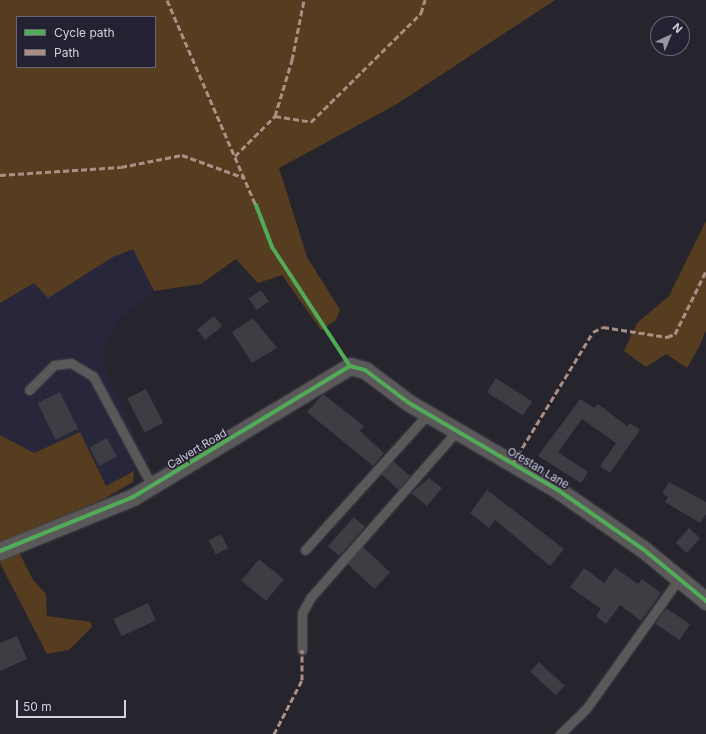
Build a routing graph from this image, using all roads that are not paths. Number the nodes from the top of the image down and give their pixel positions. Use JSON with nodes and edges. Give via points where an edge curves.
{"nodes":[{"id":1,"x":350,"y":366,"type":"joint"},
{"id":2,"x":30,"y":390,"type":"dead end"},
{"id":3,"x":428,"y":414,"type":"junction"},
{"id":4,"x":457,"y":431,"type":"junction"},
{"id":5,"x":152,"y":486,"type":"junction"},
{"id":6,"x":306,"y":550,"type":"dead end"},
{"id":7,"x":0,"y":551,"type":"edge"},
{"id":8,"x":680,"y":577,"type":"junction"},
{"id":9,"x":706,"y":601,"type":"edge"},
{"id":10,"x":302,"y":650,"type":"dead end"},
{"id":11,"x":560,"y":734,"type":"edge"}],
"edges":[{"from":1,"to":3,"type":"street","name":"Orestan Lane","via":[[365,370]]},
{"from":1,"to":5,"type":"street","name":"Calvert Road"},
{"from":2,"to":5,"type":"lane","via":[[54,365],[71,363],[93,376]]},
{"from":3,"to":4,"type":"street","name":"Orestan Lane"},
{"from":3,"to":6,"type":"lane"},
{"from":4,"to":8,"type":"street","name":"Orestan Lane","via":[[558,490]]},
{"from":4,"to":10,"type":"lane","via":[[311,597],[302,613]]},
{"from":5,"to":7,"type":"street","name":"Calvert Road"},
{"from":8,"to":9,"type":"street","name":"Orestan Lane"},
{"from":8,"to":11,"type":"lane","via":[[586,710]]}]}
